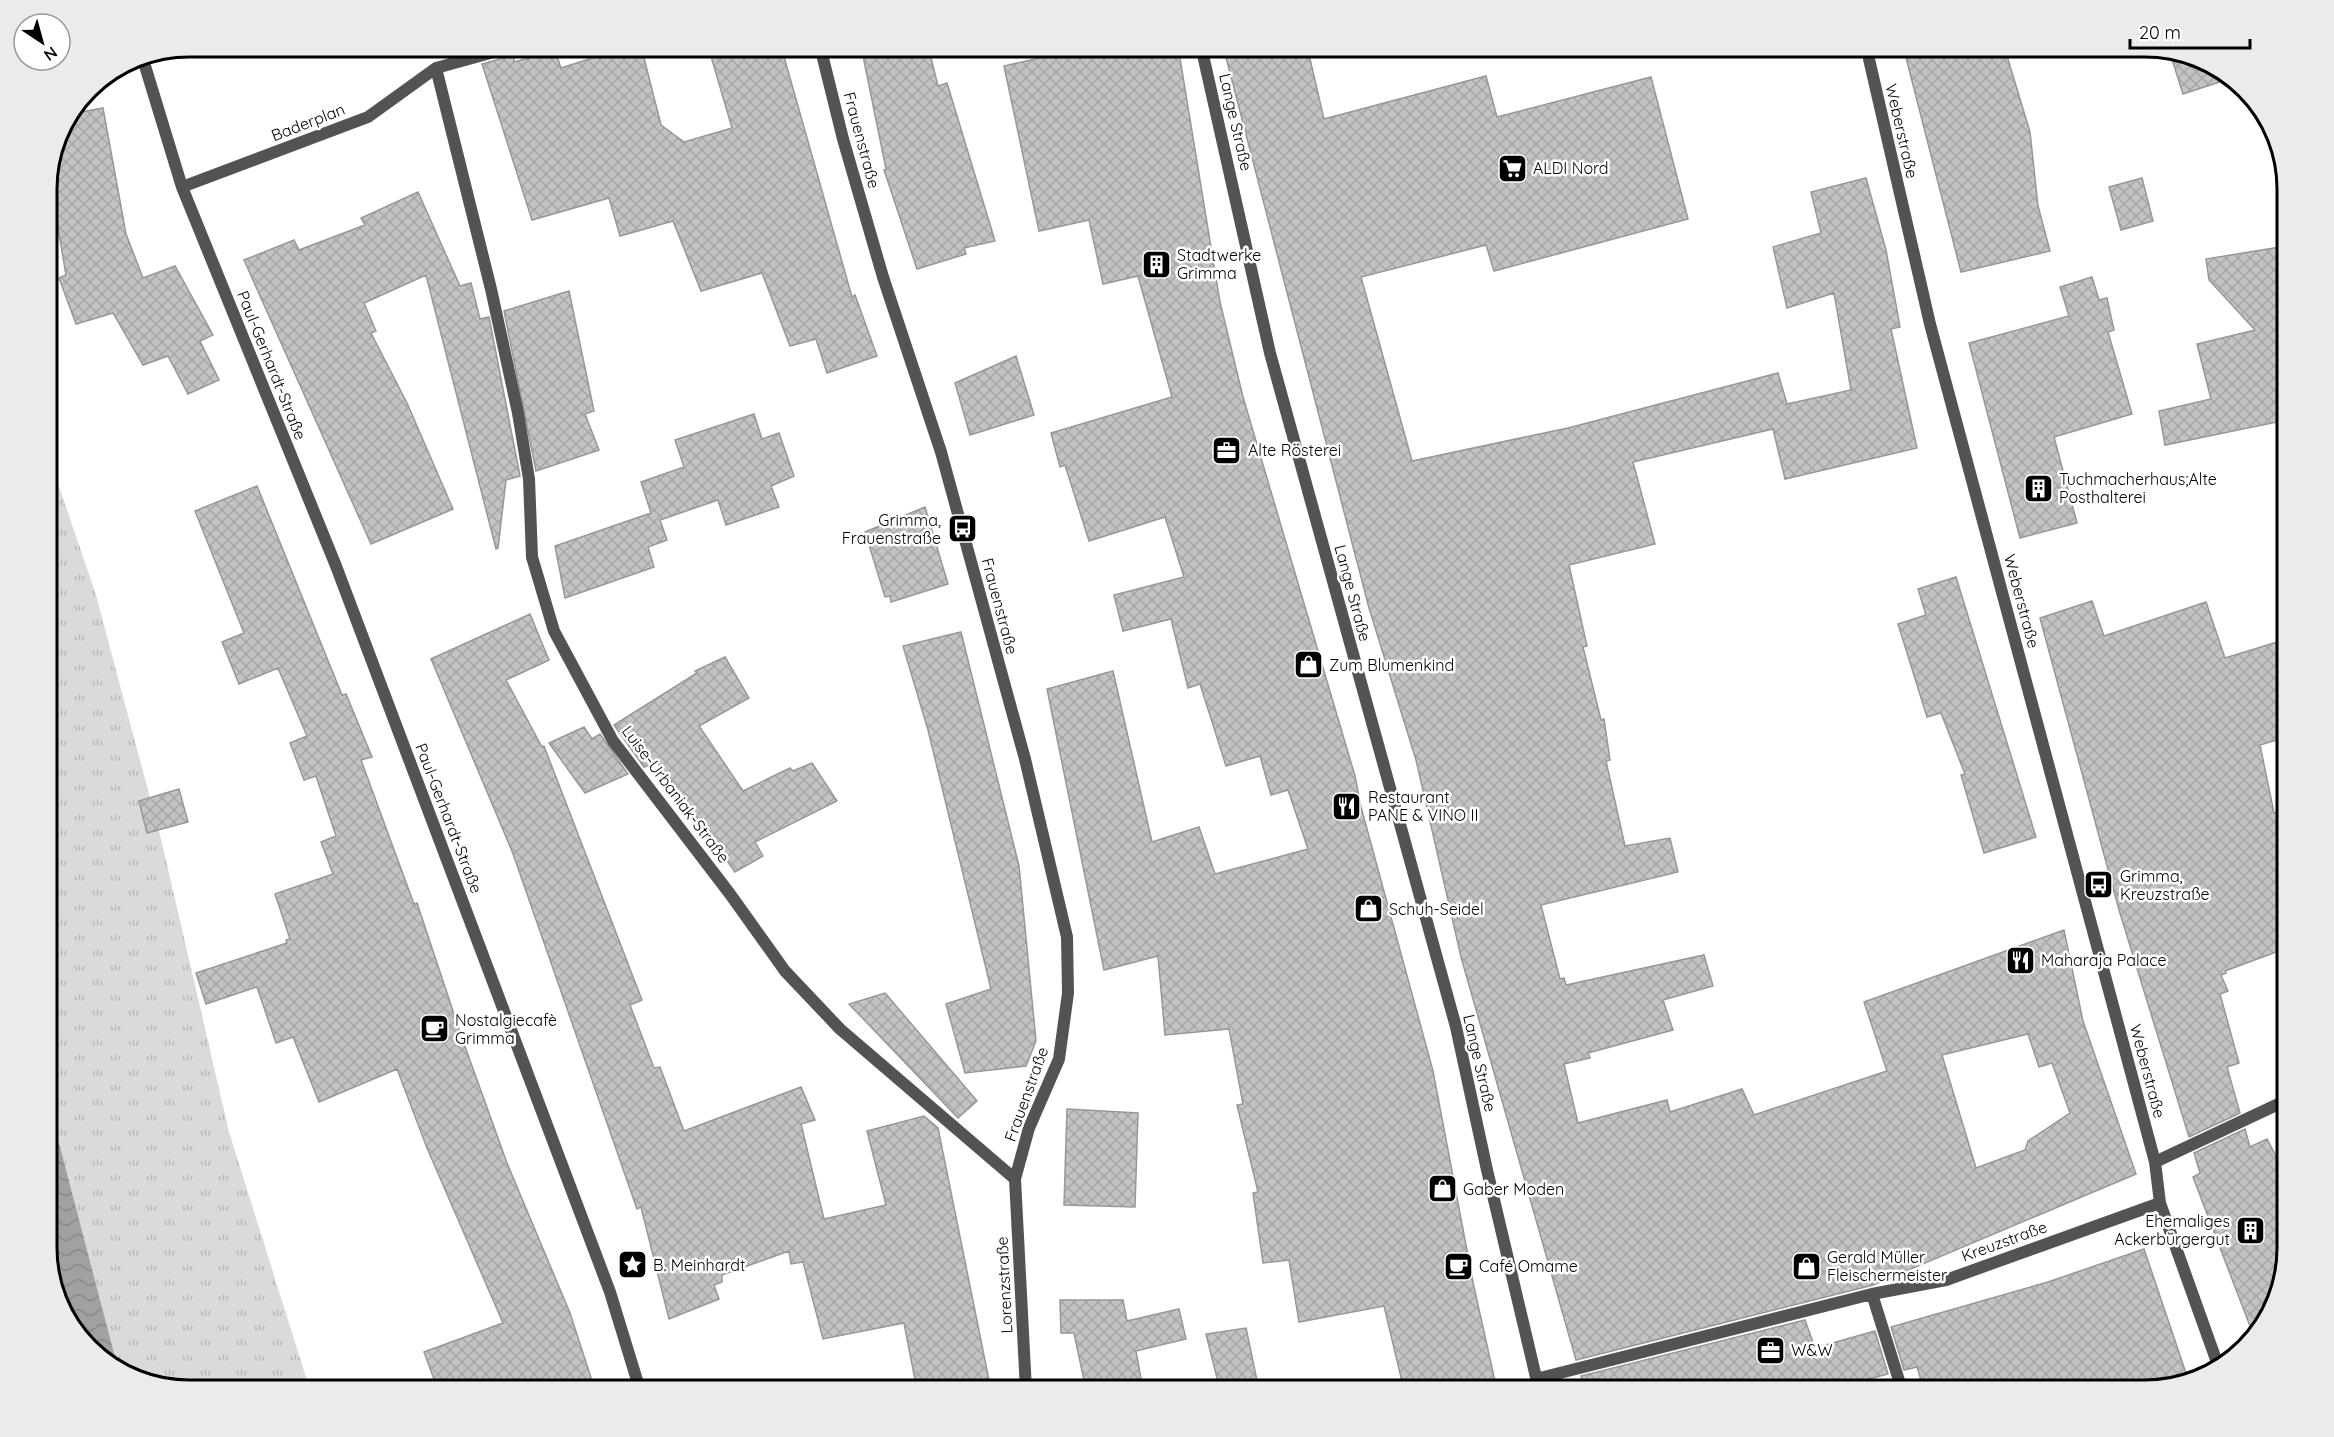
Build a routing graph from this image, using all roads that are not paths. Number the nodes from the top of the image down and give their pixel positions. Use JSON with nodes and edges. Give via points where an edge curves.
{"nodes":[{"id":1,"x":476,"y":57,"type":"edge"},
{"id":2,"x":823,"y":57,"type":"edge"},
{"id":3,"x":1204,"y":57,"type":"edge"},
{"id":4,"x":1869,"y":57,"type":"edge"},
{"id":5,"x":145,"y":65,"type":"edge"},
{"id":6,"x":436,"y":68,"type":"junction"},
{"id":7,"x":182,"y":187,"type":"junction"},
{"id":8,"x":2277,"y":1105,"type":"edge"},
{"id":9,"x":2155,"y":1162,"type":"junction"},
{"id":10,"x":1015,"y":1179,"type":"junction"},
{"id":11,"x":2160,"y":1203,"type":"junction"},
{"id":12,"x":1872,"y":1294,"type":"junction"},
{"id":13,"x":2216,"y":1359,"type":"edge"},
{"id":14,"x":637,"y":1380,"type":"edge"},
{"id":15,"x":1025,"y":1380,"type":"edge"},
{"id":16,"x":1537,"y":1380,"type":"edge"},
{"id":17,"x":1556,"y":1380,"type":"edge"},
{"id":18,"x":1899,"y":1380,"type":"edge"}],
"edges":[{"from":1,"to":6,"type":"street","name":"Baderplan"},
{"from":2,"to":10,"type":"street","name":"Frauenstraße","via":[[883,277],[941,452],[1025,759],[1067,937],[1068,993],[1059,1059],[1029,1128]]},
{"from":3,"to":16,"type":"street","name":"Lange Straße","via":[[1270,353],[1456,1028]]},
{"from":4,"to":9,"type":"street","name":"Weberstraße","via":[[1930,324]]},
{"from":5,"to":7,"type":"street"},
{"from":6,"to":7,"type":"street","name":"Baderplan","via":[[368,117]]},
{"from":6,"to":10,"type":"street","name":"Luise-Urbaniak-Straße","via":[[491,290],[529,479],[532,557],[554,631],[613,741],[785,971],[840,1029]]},
{"from":7,"to":14,"type":"street","name":"Paul-Gerhardt-Straße","via":[[336,566],[610,1292]]},
{"from":8,"to":9,"type":"street"},
{"from":9,"to":11,"type":"street"},
{"from":10,"to":15,"type":"street","name":"Lorenzstraße"},
{"from":11,"to":12,"type":"street","name":"Kreuzstraße","via":[[1946,1280]]},
{"from":11,"to":13,"type":"street"},
{"from":12,"to":17,"type":"street","name":"Kreuzstraße"},
{"from":12,"to":18,"type":"street"}]}
